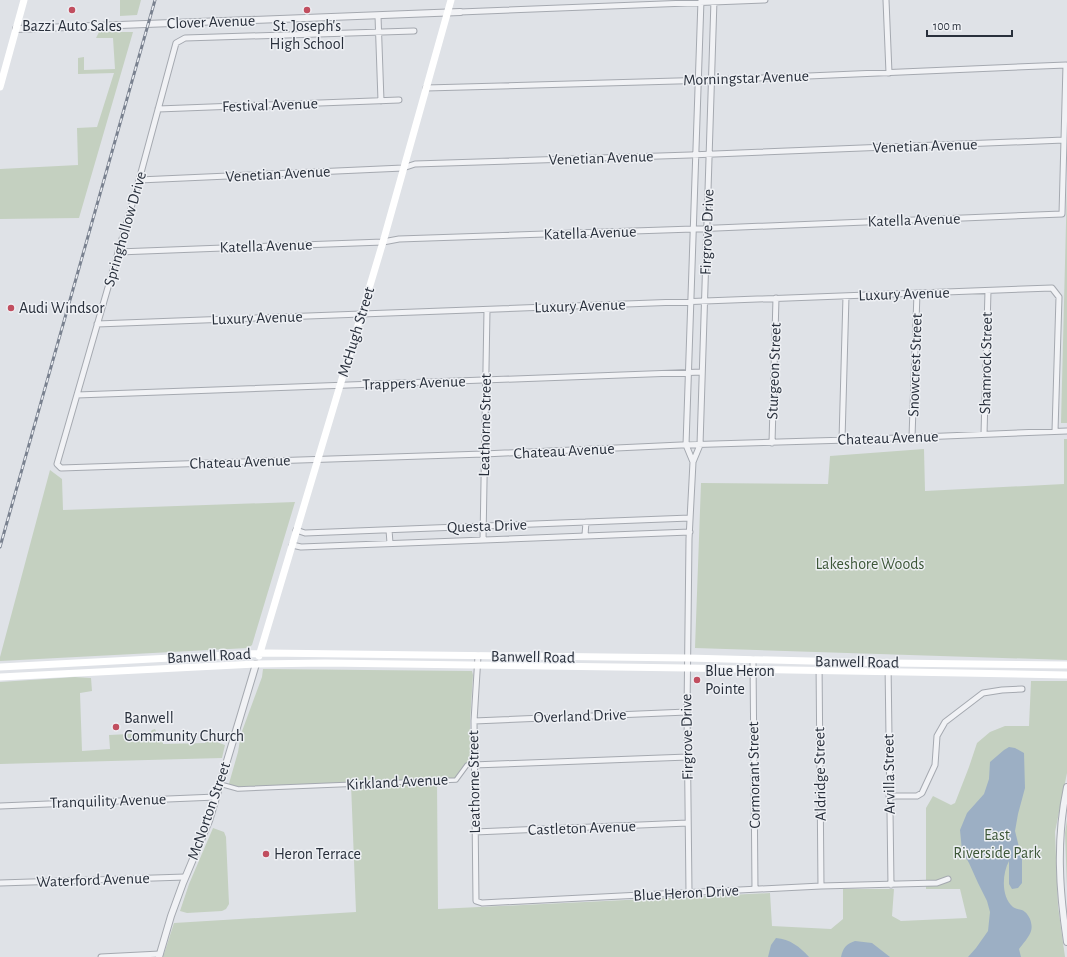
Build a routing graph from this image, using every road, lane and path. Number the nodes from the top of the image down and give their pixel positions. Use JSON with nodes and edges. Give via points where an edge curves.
{"nodes":[{"id":1,"x":24,"y":0,"type":"edge"},
{"id":2,"x":451,"y":0,"type":"edge"},
{"id":3,"x":765,"y":0,"type":"edge"},
{"id":4,"x":886,"y":0,"type":"edge"},
{"id":5,"x":714,"y":1,"type":"edge"},
{"id":6,"x":701,"y":2,"type":"edge"},
{"id":7,"x":447,"y":12,"type":"junction"},
{"id":8,"x":460,"y":12,"type":"joint"},
{"id":9,"x":378,"y":16,"type":"junction"},
{"id":10,"x":16,"y":30,"type":"junction"},
{"id":11,"x":414,"y":31,"type":"dead end"},
{"id":12,"x":379,"y":32,"type":"junction"},
{"id":13,"x":185,"y":38,"type":"joint"},
{"id":14,"x":1066,"y":65,"type":"edge"},
{"id":15,"x":889,"y":73,"type":"junction"},
{"id":16,"x":698,"y":80,"type":"junction"},
{"id":17,"x":712,"y":80,"type":"junction"},
{"id":18,"x":0,"y":87,"type":"edge"},
{"id":19,"x":426,"y":88,"type":"junction"},
{"id":20,"x":399,"y":100,"type":"dead end"},
{"id":21,"x":381,"y":101,"type":"junction"},
{"id":22,"x":158,"y":109,"type":"junction"},
{"id":23,"x":1064,"y":140,"type":"junction"},
{"id":24,"x":710,"y":154,"type":"junction"},
{"id":25,"x":695,"y":155,"type":"junction"},
{"id":26,"x":403,"y":168,"type":"junction"},
{"id":27,"x":139,"y":180,"type":"junction"},
{"id":28,"x":693,"y":229,"type":"junction"},
{"id":29,"x":707,"y":229,"type":"junction"},
{"id":30,"x":383,"y":242,"type":"junction"},
{"id":31,"x":118,"y":252,"type":"junction"},
{"id":32,"x":988,"y":291,"type":"junction"},
{"id":33,"x":917,"y":293,"type":"junction"},
{"id":34,"x":846,"y":296,"type":"junction"},
{"id":35,"x":776,"y":298,"type":"junction"},
{"id":36,"x":704,"y":301,"type":"junction"},
{"id":37,"x":691,"y":302,"type":"junction"},
{"id":38,"x":487,"y":310,"type":"junction"},
{"id":39,"x":361,"y":314,"type":"junction"},
{"id":40,"x":97,"y":324,"type":"junction"},
{"id":41,"x":702,"y":372,"type":"junction"},
{"id":42,"x":688,"y":373,"type":"junction"},
{"id":43,"x":486,"y":380,"type":"junction"},
{"id":44,"x":340,"y":385,"type":"junction"},
{"id":45,"x":77,"y":395,"type":"junction"},
{"id":46,"x":1055,"y":431,"type":"junction"},
{"id":47,"x":1067,"y":431,"type":"edge"},
{"id":48,"x":984,"y":434,"type":"junction"},
{"id":49,"x":912,"y":437,"type":"junction"},
{"id":50,"x":842,"y":440,"type":"junction"},
{"id":51,"x":772,"y":443,"type":"junction"},
{"id":52,"x":686,"y":445,"type":"junction"},
{"id":53,"x":700,"y":445,"type":"junction"},
{"id":54,"x":484,"y":454,"type":"junction"},
{"id":55,"x":318,"y":460,"type":"junction"},
{"id":56,"x":692,"y":462,"type":"junction"},
{"id":57,"x":61,"y":468,"type":"joint"},
{"id":58,"x":690,"y":518,"type":"junction"},
{"id":59,"x":586,"y":522,"type":"junction"},
{"id":60,"x":483,"y":526,"type":"junction"},
{"id":61,"x":296,"y":530,"type":"junction"},
{"id":62,"x":389,"y":530,"type":"junction"},
{"id":63,"x":690,"y":532,"type":"junction"},
{"id":64,"x":586,"y":535,"type":"junction"},
{"id":65,"x":482,"y":540,"type":"junction"},
{"id":66,"x":390,"y":543,"type":"junction"},
{"id":67,"x":292,"y":545,"type":"junction"},
{"id":68,"x":259,"y":653,"type":"junction"},
{"id":69,"x":478,"y":656,"type":"junction"},
{"id":70,"x":687,"y":658,"type":"junction"},
{"id":71,"x":753,"y":660,"type":"junction"},
{"id":72,"x":819,"y":661,"type":"junction"},
{"id":73,"x":888,"y":663,"type":"junction"},
{"id":74,"x":256,"y":664,"type":"junction"},
{"id":75,"x":1067,"y":665,"type":"edge"},
{"id":76,"x":477,"y":666,"type":"junction"},
{"id":77,"x":0,"y":667,"type":"edge"},
{"id":78,"x":687,"y":668,"type":"junction"},
{"id":79,"x":752,"y":670,"type":"junction"},
{"id":80,"x":819,"y":671,"type":"junction"},
{"id":81,"x":888,"y":672,"type":"junction"},
{"id":82,"x":1067,"y":675,"type":"edge"},
{"id":83,"x":0,"y":677,"type":"edge"},
{"id":84,"x":1022,"y":690,"type":"dead end"},
{"id":85,"x":687,"y":712,"type":"junction"},
{"id":86,"x":474,"y":721,"type":"junction"},
{"id":87,"x":688,"y":757,"type":"junction"},
{"id":88,"x":473,"y":765,"type":"junction"},
{"id":89,"x":220,"y":784,"type":"junction"},
{"id":90,"x":1067,"y":787,"type":"edge"},
{"id":91,"x":889,"y":796,"type":"junction"},
{"id":92,"x":216,"y":797,"type":"junction"},
{"id":93,"x":0,"y":806,"type":"edge"},
{"id":94,"x":688,"y":823,"type":"junction"},
{"id":95,"x":475,"y":832,"type":"junction"},
{"id":96,"x":185,"y":876,"type":"junction"},
{"id":97,"x":948,"y":879,"type":"dead end"},
{"id":98,"x":0,"y":883,"type":"edge"},
{"id":99,"x":891,"y":885,"type":"junction"},
{"id":100,"x":821,"y":886,"type":"junction"},
{"id":101,"x":755,"y":889,"type":"junction"},
{"id":102,"x":689,"y":892,"type":"junction"},
{"id":103,"x":482,"y":903,"type":"joint"},
{"id":104,"x":1067,"y":942,"type":"edge"},
{"id":105,"x":159,"y":956,"type":"edge"},
{"id":106,"x":101,"y":957,"type":"edge"}],
"edges":[{"from":1,"to":10,"type":"main road"},
{"from":2,"to":7,"type":"main road","name":"McHugh Street"},
{"from":3,"to":5,"type":"street","name":"Clover Avenue"},
{"from":4,"to":15,"type":"street"},
{"from":5,"to":6,"type":"street","name":"Clover Avenue"},
{"from":5,"to":17,"type":"street","name":"Firgrove Drive"},
{"from":6,"to":8,"type":"street","name":"Clover Avenue"},
{"from":6,"to":16,"type":"street","name":"Firgrove Drive"},
{"from":7,"to":8,"type":"street","name":"Clover Avenue"},
{"from":7,"to":9,"type":"street","name":"Clover Avenue"},
{"from":7,"to":19,"type":"main road","name":"McHugh Street"},
{"from":9,"to":10,"type":"street","name":"Clover Avenue"},
{"from":9,"to":12,"type":"street"},
{"from":10,"to":18,"type":"main road"},
{"from":11,"to":12,"type":"street","name":"Clover Avenue"},
{"from":12,"to":13,"type":"street","name":"Clover Avenue"},
{"from":12,"to":21,"type":"street"},
{"from":13,"to":22,"type":"street","name":"Springhollow Drive","via":[[176,43]]},
{"from":14,"to":15,"type":"street","name":"Morningstar Avenue"},
{"from":14,"to":23,"type":"street"},
{"from":15,"to":17,"type":"street","name":"Morningstar Avenue"},
{"from":16,"to":17,"type":"street","name":"Morningstar Avenue"},
{"from":16,"to":19,"type":"street","name":"Morningstar Avenue"},
{"from":16,"to":25,"type":"street","name":"Firgrove Drive"},
{"from":17,"to":24,"type":"street","name":"Firgrove Drive"},
{"from":19,"to":26,"type":"main road","name":"McHugh Street"},
{"from":20,"to":21,"type":"street","name":"Festival Avenue"},
{"from":21,"to":22,"type":"street","name":"Festival Avenue"},
{"from":22,"to":27,"type":"street","name":"Springhollow Drive"},
{"from":23,"to":24,"type":"street","name":"Venetian Avenue"},
{"from":23,"to":29,"type":"street","name":"Katella Avenue","via":[[1062,214]]},
{"from":24,"to":25,"type":"street","name":"Venetian Avenue"},
{"from":24,"to":29,"type":"street","name":"Firgrove Drive"},
{"from":25,"to":26,"type":"street","name":"Venetian Avenue","via":[[419,164]]},
{"from":25,"to":28,"type":"street","name":"Firgrove Drive"},
{"from":26,"to":27,"type":"street","name":"Venetian Avenue"},
{"from":26,"to":30,"type":"main road","name":"McHugh Street"},
{"from":27,"to":31,"type":"street","name":"Springhollow Drive"},
{"from":28,"to":29,"type":"street","name":"Katella Avenue"},
{"from":28,"to":30,"type":"street","name":"Katella Avenue","via":[[399,239]]},
{"from":28,"to":37,"type":"street","name":"Firgrove Drive"},
{"from":29,"to":36,"type":"street","name":"Firgrove Drive"},
{"from":30,"to":31,"type":"street","name":"Katella Avenue"},
{"from":30,"to":39,"type":"main road","name":"McHugh Street"},
{"from":31,"to":40,"type":"street","name":"Springhollow Drive"},
{"from":32,"to":33,"type":"street","name":"Luxury Avenue"},
{"from":32,"to":46,"type":"street","name":"Luxury Avenue","via":[[1052,288],[1059,297]]},
{"from":32,"to":48,"type":"street","name":"Shamrock Street"},
{"from":33,"to":34,"type":"street","name":"Luxury Avenue"},
{"from":33,"to":49,"type":"street","name":"Snowcrest Street"},
{"from":34,"to":35,"type":"street","name":"Luxury Avenue"},
{"from":34,"to":50,"type":"street"},
{"from":35,"to":36,"type":"street","name":"Luxury Avenue"},
{"from":35,"to":51,"type":"street","name":"Sturgeon Street"},
{"from":36,"to":37,"type":"street","name":"Luxury Avenue"},
{"from":36,"to":41,"type":"street","name":"Firgrove Drive"},
{"from":37,"to":38,"type":"street","name":"Luxury Avenue"},
{"from":37,"to":42,"type":"street","name":"Firgrove Drive"},
{"from":38,"to":39,"type":"street","name":"Luxury Avenue"},
{"from":38,"to":43,"type":"street","name":"Leathorne Street"},
{"from":39,"to":40,"type":"street","name":"Luxury Avenue"},
{"from":39,"to":44,"type":"main road","name":"McHugh Street"},
{"from":40,"to":45,"type":"street","name":"Springhollow Drive"},
{"from":41,"to":42,"type":"street","name":"Trappers Avenue"},
{"from":41,"to":53,"type":"street","name":"Firgrove Drive"},
{"from":42,"to":43,"type":"street","name":"Trappers Avenue"},
{"from":42,"to":52,"type":"street","name":"Firgrove Drive"},
{"from":43,"to":44,"type":"street","name":"Trappers Avenue"},
{"from":43,"to":54,"type":"street","name":"Leathorne Street"},
{"from":44,"to":45,"type":"street","name":"Trappers Avenue"},
{"from":44,"to":55,"type":"main road","name":"McHugh Street"},
{"from":45,"to":57,"type":"street","name":"Springhollow Drive","via":[[57,464]]},
{"from":46,"to":47,"type":"street","name":"Chateau Avenue"},
{"from":46,"to":48,"type":"street","name":"Chateau Avenue"},
{"from":48,"to":49,"type":"street","name":"Chateau Avenue"},
{"from":49,"to":50,"type":"street","name":"Chateau Avenue"},
{"from":50,"to":51,"type":"street","name":"Chateau Avenue"},
{"from":51,"to":53,"type":"street","name":"Chateau Avenue"},
{"from":52,"to":53,"type":"street","name":"Chateau Avenue"},
{"from":52,"to":54,"type":"street","name":"Chateau Avenue"},
{"from":52,"to":56,"type":"street","name":"Firgrove Drive"},
{"from":53,"to":56,"type":"street","name":"Firgrove Drive"},
{"from":54,"to":55,"type":"street","name":"Chateau Avenue"},
{"from":54,"to":60,"type":"street","name":"Leathorne Street"},
{"from":55,"to":57,"type":"street","name":"Chateau Avenue"},
{"from":55,"to":61,"type":"main road","name":"McHugh Street"},
{"from":56,"to":58,"type":"street","name":"Firgrove Drive"},
{"from":58,"to":59,"type":"street","name":"Questa Drive"},
{"from":58,"to":63,"type":"street","name":"Firgrove Drive"},
{"from":59,"to":60,"type":"street","name":"Questa Drive"},
{"from":59,"to":64,"type":"street"},
{"from":60,"to":62,"type":"street","name":"Questa Drive"},
{"from":60,"to":65,"type":"street","name":"Leathorne Street"},
{"from":61,"to":62,"type":"street","name":"Questa Drive","via":[[305,533]]},
{"from":61,"to":67,"type":"main road","name":"McHugh Street"},
{"from":62,"to":66,"type":"street"},
{"from":63,"to":64,"type":"street","name":"Questa Drive"},
{"from":63,"to":70,"type":"street","name":"Firgrove Drive"},
{"from":64,"to":65,"type":"street","name":"Questa Drive"},
{"from":65,"to":66,"type":"street","name":"Questa Drive"},
{"from":66,"to":67,"type":"street","name":"Questa Drive","via":[[301,547]]},
{"from":67,"to":68,"type":"main road","name":"McHugh Street"},
{"from":68,"to":69,"type":"main road","name":"Banwell Road"},
{"from":68,"to":74,"type":"main road","name":"McHugh Street"},
{"from":68,"to":77,"type":"main road","name":"Banwell Road"},
{"from":69,"to":70,"type":"main road","name":"Banwell Road"},
{"from":69,"to":76,"type":"street","name":"Leathorne Street"},
{"from":70,"to":71,"type":"main road","name":"Banwell Road"},
{"from":70,"to":78,"type":"street","name":"Firgrove Drive"},
{"from":71,"to":72,"type":"main road","name":"Banwell Road"},
{"from":71,"to":79,"type":"street","name":"Cormorant Street"},
{"from":72,"to":73,"type":"main road","name":"Banwell Road"},
{"from":72,"to":80,"type":"street","name":"Aldridge Street"},
{"from":73,"to":75,"type":"main road","name":"Banwell Road"},
{"from":73,"to":81,"type":"street","name":"Arvilla Street"},
{"from":74,"to":76,"type":"main road","name":"Banwell Road"},
{"from":74,"to":83,"type":"main road","name":"Banwell Road"},
{"from":74,"to":89,"type":"street","name":"McNorton Street"},
{"from":76,"to":78,"type":"main road","name":"Banwell Road"},
{"from":76,"to":86,"type":"street","name":"Leathorne Street"},
{"from":78,"to":79,"type":"main road","name":"Banwell Road"},
{"from":78,"to":85,"type":"street","name":"Firgrove Drive"},
{"from":79,"to":80,"type":"main road","name":"Banwell Road"},
{"from":79,"to":101,"type":"street","name":"Cormorant Street"},
{"from":80,"to":81,"type":"main road","name":"Banwell Road"},
{"from":80,"to":100,"type":"street","name":"Aldridge Street"},
{"from":81,"to":82,"type":"main road","name":"Banwell Road"},
{"from":81,"to":91,"type":"street","name":"Arvilla Street"},
{"from":84,"to":91,"type":"street","via":[[983,693],[945,722],[937,736],[935,765],[922,793],[917,796]]},
{"from":85,"to":86,"type":"street","name":"Overland Drive"},
{"from":85,"to":87,"type":"street","name":"Firgrove Drive"},
{"from":86,"to":88,"type":"street","name":"Leathorne Street"},
{"from":87,"to":88,"type":"street"},
{"from":87,"to":94,"type":"street","name":"Firgrove Drive"},
{"from":88,"to":89,"type":"street","name":"Kirkland Avenue","via":[[467,765],[456,780],[238,789]]},
{"from":88,"to":95,"type":"street","name":"Leathorne Street"},
{"from":89,"to":92,"type":"street","name":"McNorton Street"},
{"from":90,"to":104,"type":"street","via":[[1059,841],[1060,882]]},
{"from":91,"to":99,"type":"street","name":"Arvilla Street"},
{"from":92,"to":93,"type":"street","name":"Tranquility Avenue"},
{"from":92,"to":96,"type":"street","name":"McNorton Street","via":[[209,821]]},
{"from":94,"to":95,"type":"street","name":"Castleton Avenue"},
{"from":94,"to":102,"type":"street","name":"Firgrove Drive"},
{"from":95,"to":103,"type":"street","name":"Leathorne Street","via":[[476,901]]},
{"from":96,"to":98,"type":"street","name":"Waterford Avenue"},
{"from":96,"to":105,"type":"street","name":"McNorton Street"},
{"from":97,"to":99,"type":"street","name":"Blue Heron Drive","via":[[937,883]]},
{"from":99,"to":100,"type":"street","name":"Blue Heron Drive"},
{"from":100,"to":101,"type":"street","name":"Blue Heron Drive"},
{"from":101,"to":102,"type":"street","name":"Blue Heron Drive"},
{"from":102,"to":103,"type":"street","name":"Blue Heron Drive"},
{"from":105,"to":106,"type":"street"}]}
